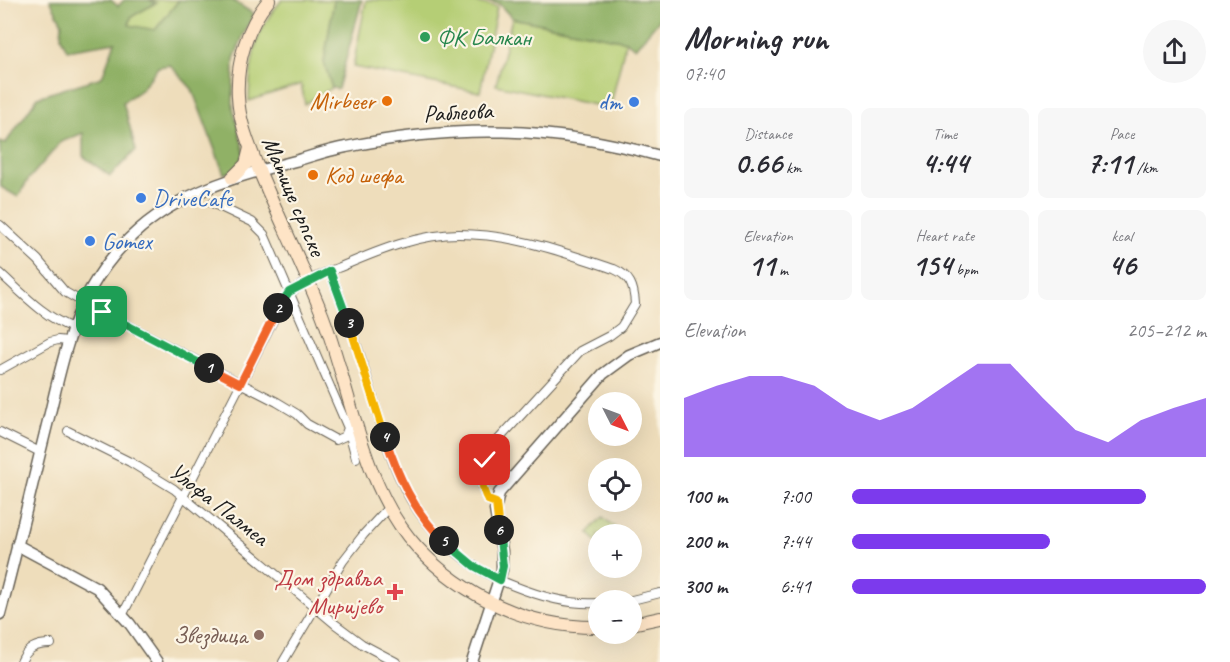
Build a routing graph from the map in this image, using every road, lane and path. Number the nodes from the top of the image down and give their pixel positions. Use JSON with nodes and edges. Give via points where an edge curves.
{"nodes":[{"id":1,"x":269,"y":0,"type":"edge"},
{"id":2,"x":250,"y":148,"type":"junction"},
{"id":3,"x":660,"y":156,"type":"edge"},
{"id":4,"x":259,"y":170,"type":"junction"},
{"id":5,"x":232,"y":178,"type":"junction"},
{"id":6,"x":212,"y":203,"type":"dead end"},
{"id":7,"x":0,"y":225,"type":"edge"},
{"id":8,"x":330,"y":271,"type":"junction"},
{"id":9,"x":0,"y":273,"type":"edge"},
{"id":10,"x":308,"y":281,"type":"junction"},
{"id":11,"x":289,"y":292,"type":"junction"},
{"id":12,"x":84,"y":303,"type":"junction"},
{"id":13,"x":102,"y":312,"type":"dead end"},
{"id":14,"x":73,"y":328,"type":"junction"},
{"id":15,"x":68,"y":341,"type":"junction"},
{"id":16,"x":660,"y":342,"type":"edge"},
{"id":17,"x":0,"y":370,"type":"edge"},
{"id":18,"x":240,"y":384,"type":"junction"},
{"id":19,"x":348,"y":428,"type":"junction"},
{"id":20,"x":68,"y":431,"type":"dead end"},
{"id":21,"x":0,"y":432,"type":"edge"},
{"id":22,"x":40,"y":452,"type":"junction"},
{"id":23,"x":356,"y":458,"type":"dead end"},
{"id":24,"x":183,"y":496,"type":"junction"},
{"id":25,"x":496,"y":503,"type":"junction"},
{"id":26,"x":388,"y":508,"type":"junction"},
{"id":27,"x":17,"y":545,"type":"junction"},
{"id":28,"x":500,"y":580,"type":"junction"},
{"id":29,"x":660,"y":593,"type":"edge"},
{"id":30,"x":642,"y":598,"type":"edge"},
{"id":31,"x":588,"y":602,"type":"edge"},
{"id":32,"x":492,"y":603,"type":"junction"},
{"id":33,"x":316,"y":608,"type":"junction"},
{"id":34,"x":0,"y":614,"type":"edge"},
{"id":35,"x":123,"y":614,"type":"junction"},
{"id":36,"x":660,"y":618,"type":"edge"},
{"id":37,"x":642,"y":622,"type":"edge"},
{"id":38,"x":588,"y":626,"type":"edge"},
{"id":39,"x":51,"y":644,"type":"dead end"},
{"id":40,"x":21,"y":662,"type":"edge"},
{"id":41,"x":157,"y":662,"type":"edge"},
{"id":42,"x":283,"y":662,"type":"edge"},
{"id":43,"x":396,"y":662,"type":"edge"},
{"id":44,"x":472,"y":662,"type":"edge"}],
"edges":[{"from":1,"to":2,"type":"main road","name":"Матице српске","via":[[251,27],[240,67],[238,98]]},
{"from":2,"to":4,"type":"main road","name":"Матице српске"},
{"from":2,"to":5,"type":"main road","via":[[246,164]]},
{"from":3,"to":4,"type":"street","name":"Раблеова","via":[[583,138],[480,130],[388,139]]},
{"from":4,"to":5,"type":"street","name":"Раблеова"},
{"from":4,"to":10,"type":"main road","name":"Матице српске"},
{"from":5,"to":12,"type":"street","name":"Раблеова","via":[[178,201],[141,227],[111,260]]},
{"from":6,"to":11,"type":"street","via":[[259,227]]},
{"from":7,"to":12,"type":"street","via":[[65,292]]},
{"from":8,"to":10,"type":"street"},
{"from":8,"to":25,"type":"street","via":[[404,243],[457,234],[507,238],[549,247],[624,273],[631,282],[635,304],[621,327],[580,351],[488,454],[483,485],[488,500]]},
{"from":8,"to":28,"type":"street","via":[[402,483],[432,529],[474,566]]},
{"from":9,"to":14,"type":"street","via":[[53,318]]},
{"from":10,"to":11,"type":"street"},
{"from":10,"to":26,"type":"main road","name":"Матице српске","via":[[340,365],[368,462]]},
{"from":11,"to":18,"type":"street"},
{"from":11,"to":19,"type":"street"},
{"from":12,"to":14,"type":"street","name":"Раблеова"},
{"from":13,"to":18,"type":"street"},
{"from":14,"to":15,"type":"street","name":"Раблеова"},
{"from":15,"to":17,"type":"street","via":[[50,342]]},
{"from":15,"to":22,"type":"street","name":"Раблеова"},
{"from":16,"to":25,"type":"street","via":[[629,355],[603,374],[509,479]]},
{"from":18,"to":19,"type":"street","via":[[336,440],[345,436]]},
{"from":18,"to":24,"type":"street"},
{"from":19,"to":23,"type":"street"},
{"from":20,"to":24,"type":"street","name":"Улофа Палмеа","via":[[130,462]]},
{"from":21,"to":22,"type":"street"},
{"from":22,"to":27,"type":"street","name":"Раблеова"},
{"from":24,"to":33,"type":"street","name":"Улофа Палмеа"},
{"from":24,"to":35,"type":"street"},
{"from":25,"to":28,"type":"street","via":[[503,566]]},
{"from":26,"to":32,"type":"main road","name":"Матице српске","via":[[432,562]]},
{"from":26,"to":33,"type":"street","via":[[344,561]]},
{"from":27,"to":34,"type":"street","name":"Раблеова"},
{"from":27,"to":35,"type":"street","via":[[97,588]]},
{"from":28,"to":31,"type":"street","via":[[538,595]]},
{"from":28,"to":32,"type":"street"},
{"from":29,"to":30,"type":"street"},
{"from":32,"to":38,"type":"main road","name":"Матице српске","via":[[530,618]]},
{"from":32,"to":44,"type":"street"},
{"from":33,"to":42,"type":"street"},
{"from":33,"to":43,"type":"street","name":"Улофа Палмеа","via":[[362,644]]},
{"from":35,"to":41,"type":"street"},
{"from":36,"to":37,"type":"main road"},
{"from":39,"to":40,"type":"street","via":[[33,647]]}]}
